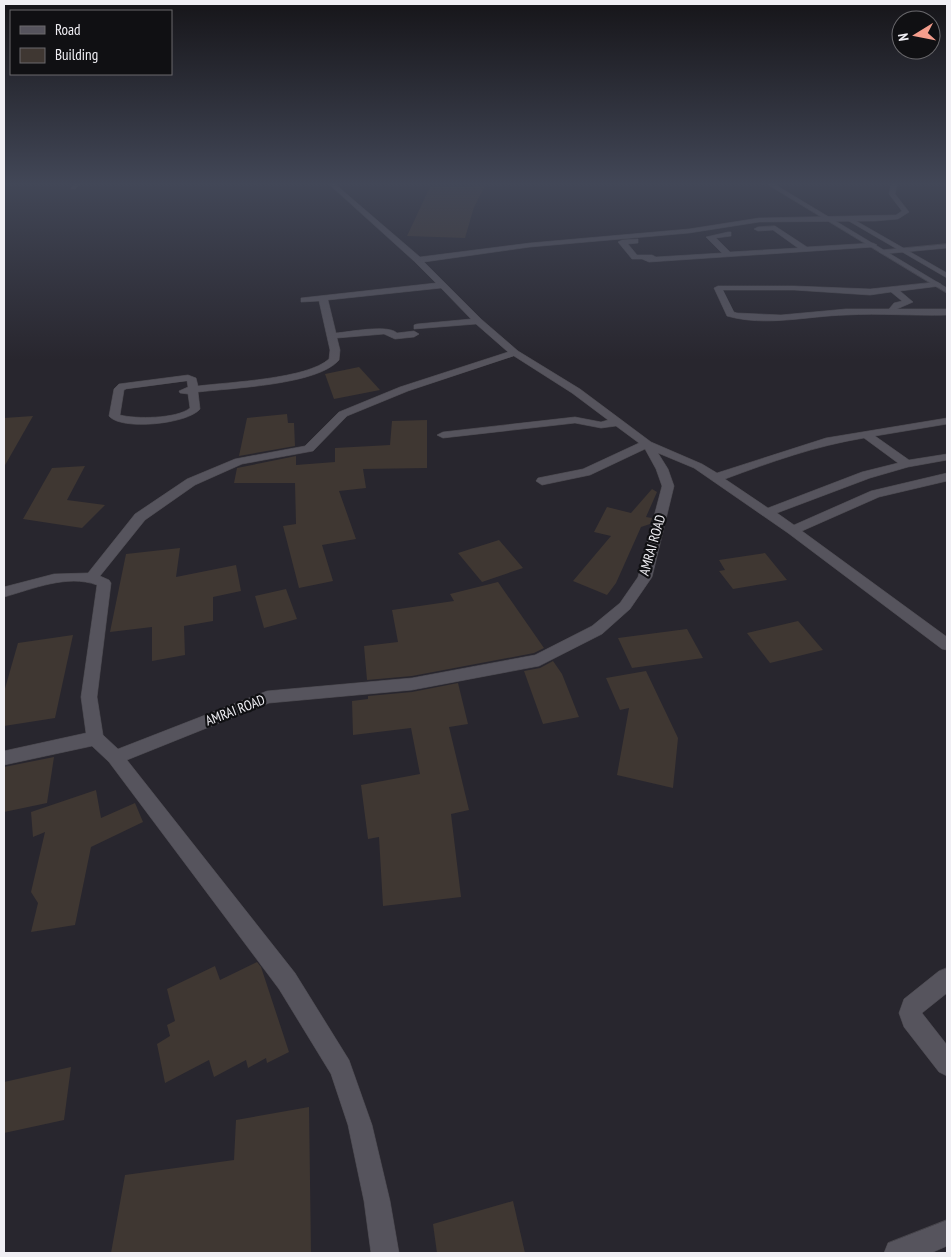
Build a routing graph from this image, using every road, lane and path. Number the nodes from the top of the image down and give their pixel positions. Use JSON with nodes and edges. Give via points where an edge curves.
{"nodes":[{"id":1,"x":703,"y":242,"type":"dead end"},
{"id":2,"x":398,"y":243,"type":"edge"},
{"id":3,"x":557,"y":243,"type":"edge"},
{"id":4,"x":623,"y":243,"type":"edge"},
{"id":5,"x":716,"y":243,"type":"edge"},
{"id":6,"x":796,"y":243,"type":"edge"},
{"id":7,"x":805,"y":243,"type":"edge"},
{"id":8,"x":869,"y":243,"type":"edge"},
{"id":9,"x":890,"y":243,"type":"edge"},
{"id":10,"x":873,"y":245,"type":"junction"},
{"id":11,"x":947,"y":246,"type":"edge"},
{"id":12,"x":806,"y":250,"type":"junction"},
{"id":13,"x":815,"y":250,"type":"junction"},
{"id":14,"x":903,"y":250,"type":"junction"},
{"id":15,"x":883,"y":252,"type":"junction"},
{"id":16,"x":717,"y":255,"type":"junction"},
{"id":17,"x":730,"y":256,"type":"junction"},
{"id":18,"x":418,"y":260,"type":"junction"},
{"id":19,"x":947,"y":276,"type":"edge"},
{"id":20,"x":937,"y":284,"type":"junction"},
{"id":21,"x":442,"y":285,"type":"junction"},
{"id":22,"x":892,"y":289,"type":"junction"},
{"id":23,"x":947,"y":291,"type":"edge"},
{"id":24,"x":323,"y":298,"type":"junction"},
{"id":25,"x":304,"y":300,"type":"dead end"},
{"id":26,"x":894,"y":312,"type":"junction"},
{"id":27,"x":947,"y":312,"type":"edge"},
{"id":28,"x":478,"y":321,"type":"junction"},
{"id":29,"x":332,"y":336,"type":"junction"},
{"id":30,"x":514,"y":353,"type":"junction"},
{"id":31,"x":189,"y":391,"type":"junction"},
{"id":32,"x":618,"y":422,"type":"junction"},
{"id":33,"x":947,"y":422,"type":"edge"},
{"id":34,"x":443,"y":434,"type":"dead end"},
{"id":35,"x":865,"y":434,"type":"junction"},
{"id":36,"x":647,"y":444,"type":"junction"},
{"id":37,"x":947,"y":457,"type":"edge"},
{"id":38,"x":907,"y":464,"type":"junction"},
{"id":39,"x":947,"y":477,"type":"edge"},
{"id":40,"x":715,"y":478,"type":"junction"},
{"id":41,"x":542,"y":481,"type":"dead end"},
{"id":42,"x":766,"y":513,"type":"junction"},
{"id":43,"x":793,"y":530,"type":"junction"},
{"id":44,"x":92,"y":577,"type":"junction"},
{"id":45,"x":4,"y":592,"type":"edge"},
{"id":46,"x":947,"y":644,"type":"edge"},
{"id":47,"x":95,"y":738,"type":"junction"},
{"id":48,"x":115,"y":757,"type":"junction"},
{"id":49,"x":4,"y":758,"type":"edge"},
{"id":50,"x":947,"y":979,"type":"edge"},
{"id":51,"x":947,"y":1064,"type":"edge"},
{"id":52,"x":937,"y":1242,"type":"edge"},
{"id":53,"x":385,"y":1253,"type":"edge"},
{"id":54,"x":898,"y":1253,"type":"edge"}],
"edges":[{"from":1,"to":16,"type":"street"},
{"from":2,"to":18,"type":"street","name":"AMRAI ROAD"},
{"from":3,"to":18,"type":"street"},
{"from":4,"to":16,"type":"street","via":[[635,256],[649,260]]},
{"from":5,"to":17,"type":"street"},
{"from":6,"to":12,"type":"street"},
{"from":7,"to":13,"type":"street"},
{"from":8,"to":10,"type":"street"},
{"from":9,"to":14,"type":"street"},
{"from":10,"to":13,"type":"street"},
{"from":10,"to":15,"type":"street"},
{"from":11,"to":14,"type":"street"},
{"from":12,"to":13,"type":"street"},
{"from":12,"to":17,"type":"street"},
{"from":14,"to":15,"type":"street"},
{"from":14,"to":19,"type":"street"},
{"from":15,"to":20,"type":"street"},
{"from":16,"to":17,"type":"street"},
{"from":18,"to":21,"type":"street","name":"AMRAI ROAD"},
{"from":20,"to":22,"type":"street"},
{"from":20,"to":23,"type":"street"},
{"from":21,"to":24,"type":"street"},
{"from":21,"to":28,"type":"street","name":"AMRAI ROAD"},
{"from":22,"to":26,"type":"street","via":[[909,302],[897,305]]},
{"from":22,"to":26,"type":"street","via":[[870,292],[718,288],[730,314],[737,316],[781,318],[846,312]]},
{"from":24,"to":25,"type":"street"},
{"from":24,"to":29,"type":"street"},
{"from":26,"to":27,"type":"street"},
{"from":28,"to":29,"type":"street","via":[[395,336],[384,331]]},
{"from":28,"to":30,"type":"street","name":"AMRAI ROAD"},
{"from":29,"to":31,"type":"street","via":[[336,350],[334,360],[312,373]]},
{"from":30,"to":32,"type":"street","name":"AMRAI ROAD","via":[[576,391]]},
{"from":30,"to":44,"type":"street","via":[[404,389],[343,414],[309,449],[239,461],[191,482],[140,517]]},
{"from":31,"to":31,"type":"street","via":[[192,380],[188,378],[123,386],[119,389],[114,416],[119,419],[164,419],[192,413],[195,410]]},
{"from":32,"to":34,"type":"street","via":[[601,425],[567,421]]},
{"from":32,"to":36,"type":"street","name":"AMRAI ROAD"},
{"from":33,"to":35,"type":"street"},
{"from":35,"to":38,"type":"street"},
{"from":35,"to":40,"type":"street","via":[[801,448]]},
{"from":36,"to":40,"type":"street","via":[[698,466]]},
{"from":36,"to":41,"type":"street","via":[[586,472]]},
{"from":36,"to":48,"type":"street","name":"AMRAI ROAD","via":[[668,486],[645,577],[625,606],[597,630],[539,660],[412,684],[267,696]]},
{"from":37,"to":38,"type":"street"},
{"from":38,"to":42,"type":"street","via":[[866,475]]},
{"from":39,"to":43,"type":"street","via":[[875,494]]},
{"from":40,"to":42,"type":"street"},
{"from":42,"to":43,"type":"street"},
{"from":43,"to":46,"type":"street"},
{"from":44,"to":45,"type":"street","via":[[70,576]]},
{"from":44,"to":47,"type":"street","via":[[104,583],[89,697]]},
{"from":47,"to":48,"type":"street"},
{"from":47,"to":49,"type":"street"},
{"from":48,"to":53,"type":"street","via":[[286,981],[341,1068],[360,1125]]},
{"from":50,"to":51,"type":"street","via":[[912,1007],[910,1013]]},
{"from":52,"to":54,"type":"street"}]}
